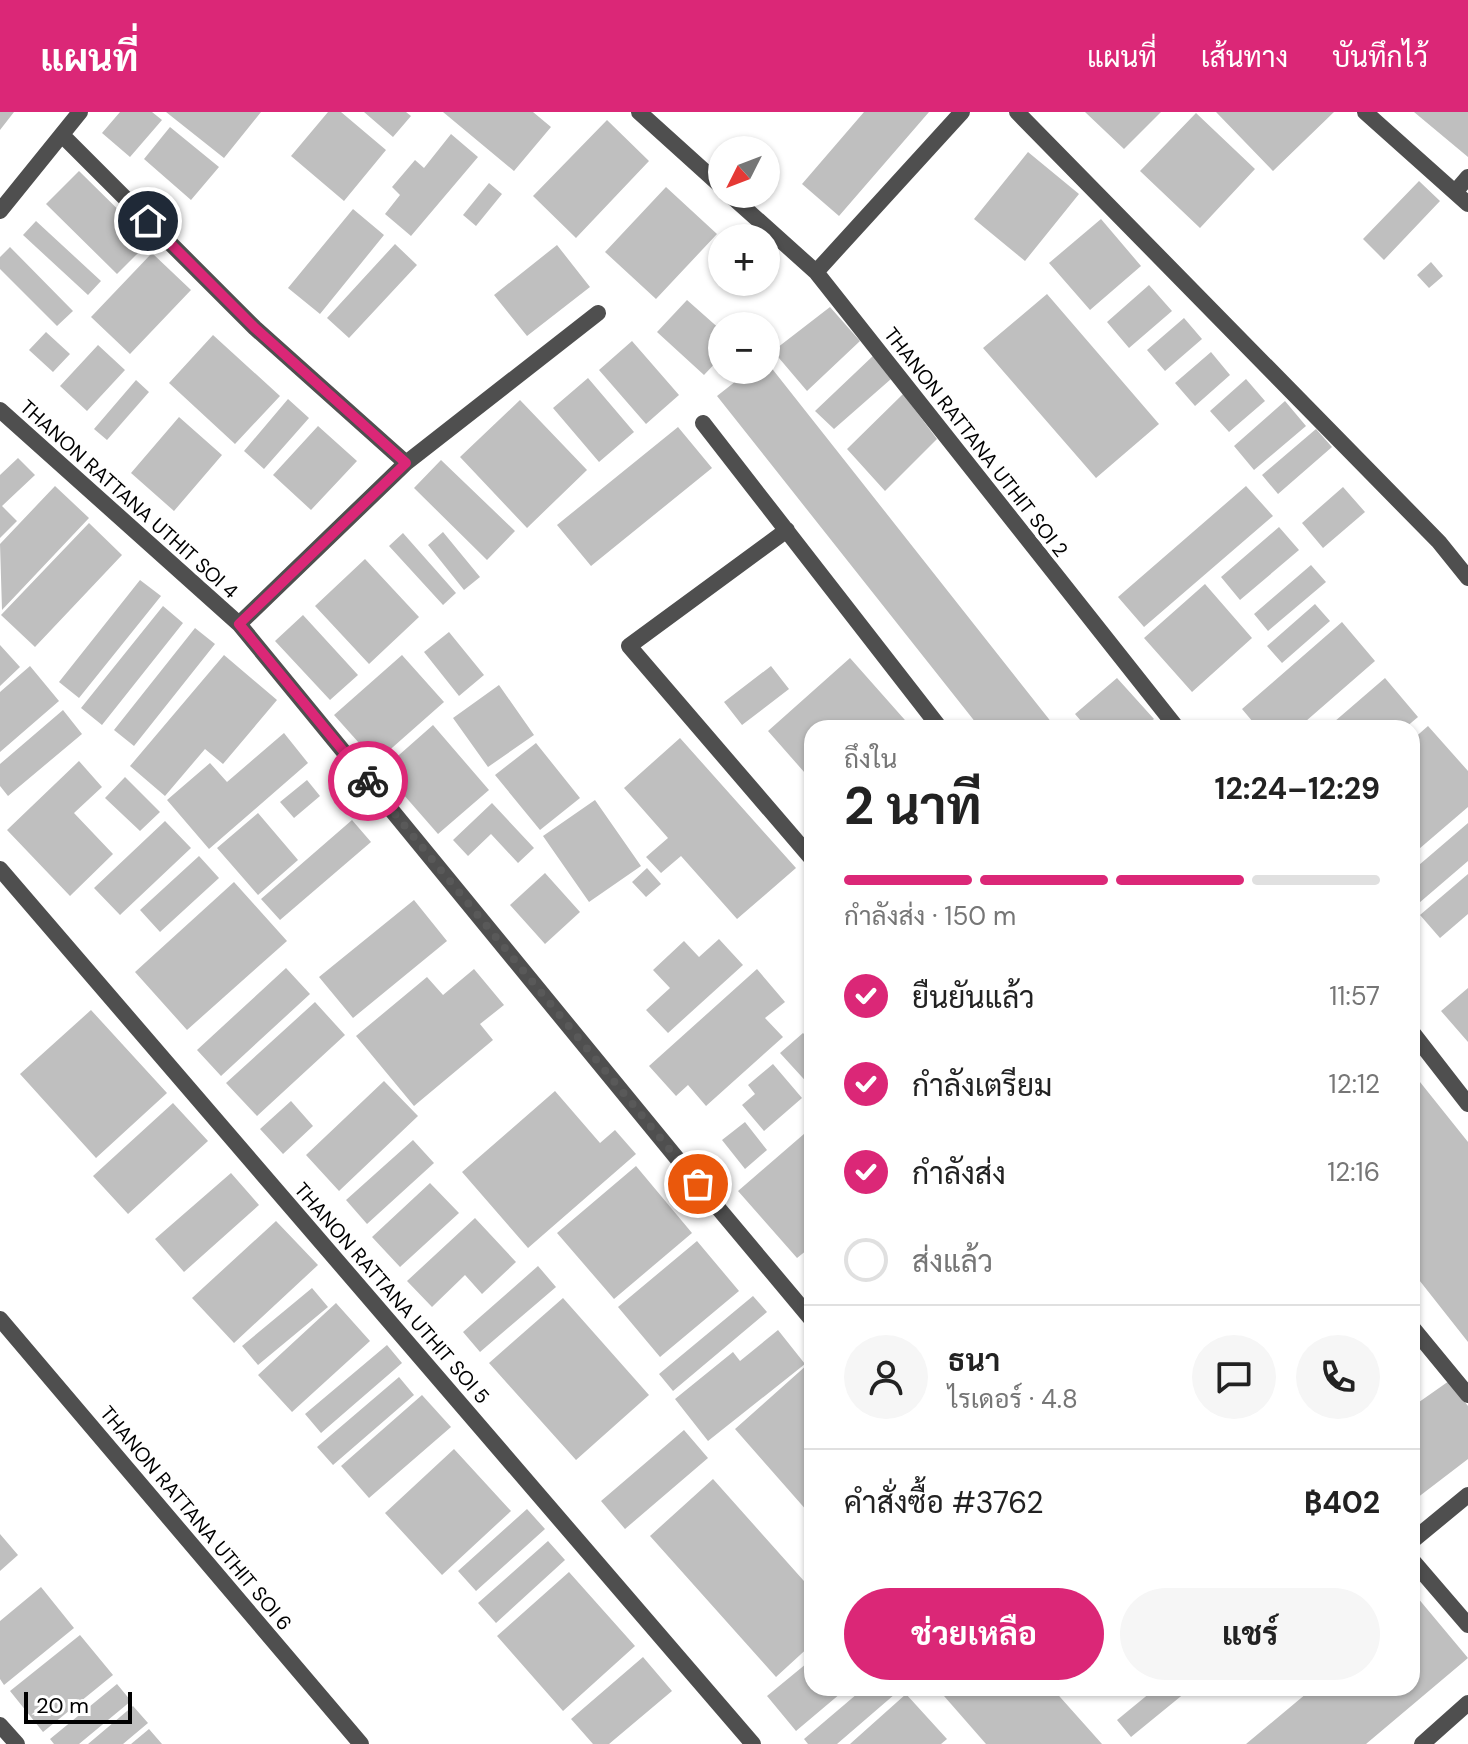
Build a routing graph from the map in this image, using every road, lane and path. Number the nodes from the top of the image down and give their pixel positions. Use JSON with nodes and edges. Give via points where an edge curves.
{"nodes":[{"id":1,"x":80,"y":112,"type":"edge"},
{"id":2,"x":639,"y":112,"type":"edge"},
{"id":3,"x":962,"y":112,"type":"edge"},
{"id":4,"x":1017,"y":112,"type":"edge"},
{"id":5,"x":1365,"y":112,"type":"edge"},
{"id":6,"x":63,"y":136,"type":"junction"},
{"id":7,"x":708,"y":174,"type":"edge"},
{"id":8,"x":1468,"y":177,"type":"edge"},
{"id":9,"x":1456,"y":191,"type":"junction"},
{"id":10,"x":1468,"y":204,"type":"edge"},
{"id":11,"x":745,"y":208,"type":"edge"},
{"id":12,"x":0,"y":211,"type":"edge"},
{"id":13,"x":816,"y":272,"type":"junction"},
{"id":14,"x":598,"y":313,"type":"dead end"},
{"id":15,"x":0,"y":410,"type":"edge"},
{"id":16,"x":703,"y":423,"type":"dead end"},
{"id":17,"x":406,"y":463,"type":"junction"},
{"id":18,"x":787,"y":530,"type":"junction"},
{"id":19,"x":1468,"y":578,"type":"edge"},
{"id":20,"x":239,"y":624,"type":"junction"},
{"id":21,"x":934,"y":720,"type":"edge"},
{"id":22,"x":1171,"y":720,"type":"edge"},
{"id":23,"x":804,"y":850,"type":"edge"},
{"id":24,"x":0,"y":869,"type":"edge"},
{"id":25,"x":1420,"y":1042,"type":"edge"},
{"id":26,"x":1468,"y":1104,"type":"edge"},
{"id":27,"x":804,"y":1310,"type":"edge"},
{"id":28,"x":0,"y":1319,"type":"edge"},
{"id":29,"x":1420,"y":1337,"type":"edge"},
{"id":30,"x":1468,"y":1395,"type":"edge"},
{"id":31,"x":1468,"y":1495,"type":"edge"},
{"id":32,"x":1420,"y":1534,"type":"edge"},
{"id":33,"x":1420,"y":1569,"type":"edge"},
{"id":34,"x":1468,"y":1625,"type":"edge"},
{"id":35,"x":1468,"y":1703,"type":"edge"},
{"id":36,"x":0,"y":1725,"type":"edge"},
{"id":37,"x":17,"y":1744,"type":"edge"},
{"id":38,"x":361,"y":1744,"type":"edge"},
{"id":39,"x":753,"y":1744,"type":"edge"},
{"id":40,"x":1422,"y":1744,"type":"edge"}],
"edges":[{"from":1,"to":6,"type":"street"},
{"from":2,"to":7,"type":"street"},
{"from":3,"to":13,"type":"street"},
{"from":4,"to":19,"type":"street"},
{"from":5,"to":9,"type":"street"},
{"from":6,"to":12,"type":"street"},
{"from":6,"to":17,"type":"street","via":[[255,328]]},
{"from":8,"to":9,"type":"street"},
{"from":9,"to":10,"type":"street"},
{"from":11,"to":13,"type":"street","name":"THANON RATTANA UTHIT SOI 2"},
{"from":13,"to":22,"type":"street","name":"THANON RATTANA UTHIT SOI 2"},
{"from":14,"to":17,"type":"street"},
{"from":15,"to":20,"type":"street","name":"THANON RATTANA UTHIT SOI 4"},
{"from":16,"to":18,"type":"street"},
{"from":17,"to":20,"type":"street"},
{"from":18,"to":21,"type":"street"},
{"from":18,"to":23,"type":"street","via":[[629,646]]},
{"from":20,"to":27,"type":"street","name":"THANON RATTANA UTHIT SOI 4"},
{"from":24,"to":39,"type":"street","name":"THANON RATTANA UTHIT SOI 5"},
{"from":25,"to":26,"type":"street"},
{"from":28,"to":38,"type":"street","name":"THANON RATTANA UTHIT SOI 6"},
{"from":29,"to":30,"type":"street"},
{"from":31,"to":32,"type":"street"},
{"from":33,"to":34,"type":"street"},
{"from":35,"to":40,"type":"street"},
{"from":36,"to":37,"type":"street"}]}
